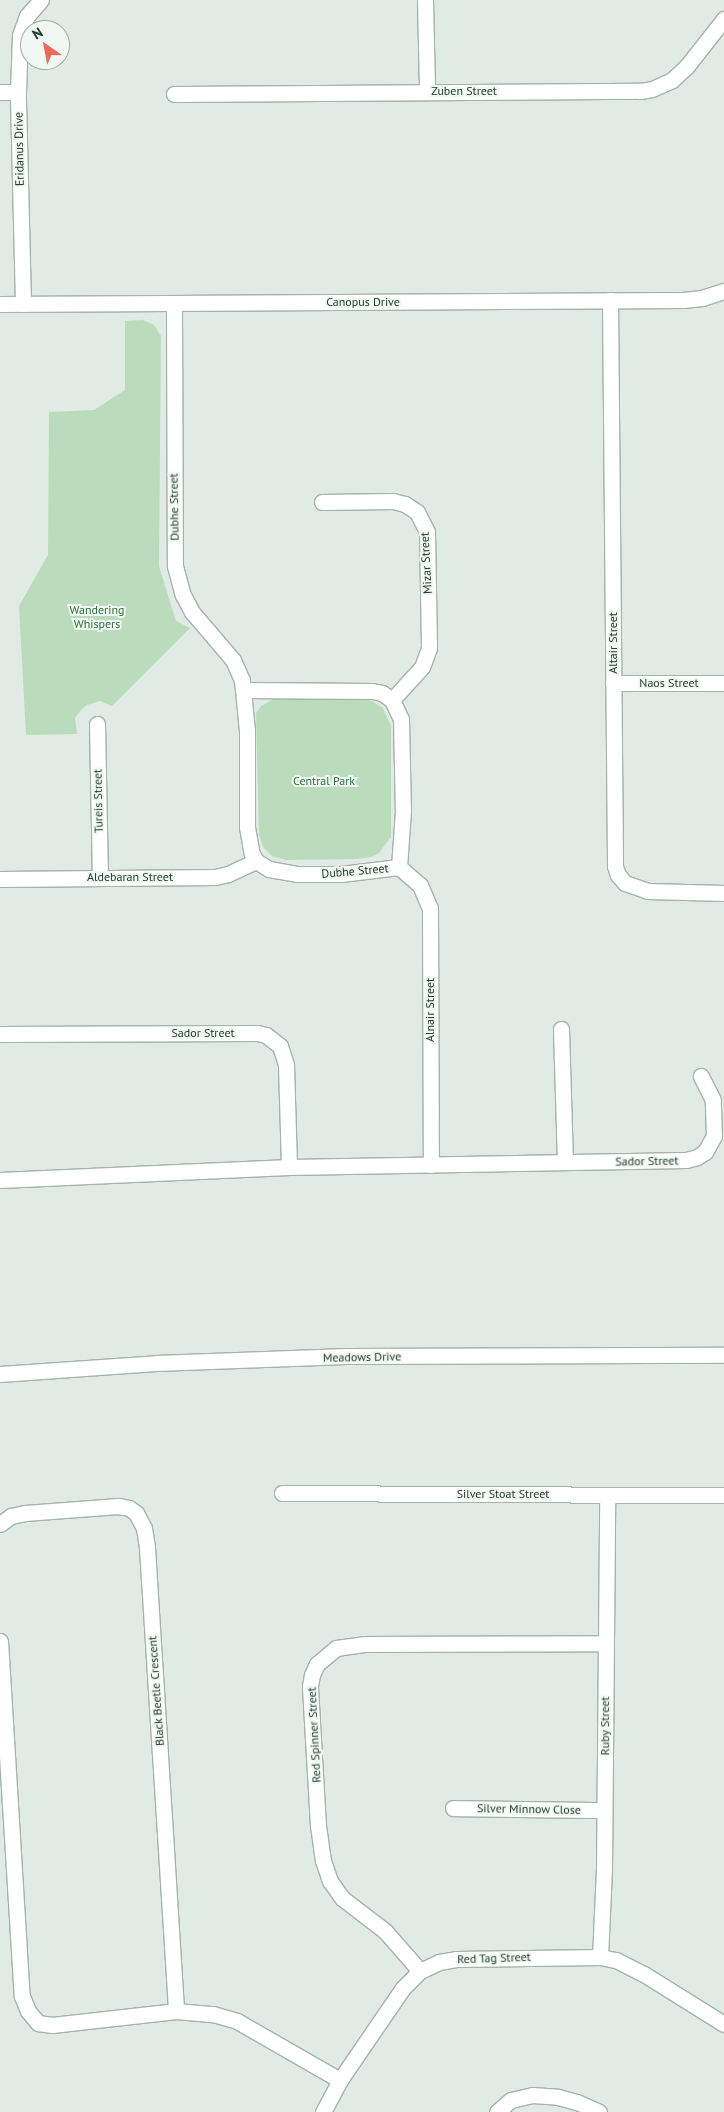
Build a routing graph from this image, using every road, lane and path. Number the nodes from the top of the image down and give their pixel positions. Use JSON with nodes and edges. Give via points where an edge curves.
{"nodes":[{"id":1,"x":42,"y":0,"type":"edge"},
{"id":2,"x":425,"y":0,"type":"edge"},
{"id":3,"x":724,"y":19,"type":"edge"},
{"id":4,"x":427,"y":91,"type":"junction"},
{"id":5,"x":0,"y":92,"type":"edge"},
{"id":6,"x":18,"y":92,"type":"junction"},
{"id":7,"x":174,"y":94,"type":"dead end"},
{"id":8,"x":724,"y":290,"type":"edge"},
{"id":9,"x":610,"y":300,"type":"junction"},
{"id":10,"x":0,"y":304,"type":"edge"},
{"id":11,"x":23,"y":304,"type":"junction"},
{"id":12,"x":174,"y":304,"type":"junction"},
{"id":13,"x":322,"y":502,"type":"dead end"},
{"id":14,"x":613,"y":683,"type":"junction"},
{"id":15,"x":724,"y":683,"type":"edge"},
{"id":16,"x":244,"y":690,"type":"junction"},
{"id":17,"x":392,"y":700,"type":"junction"},
{"id":18,"x":97,"y":724,"type":"dead end"},
{"id":19,"x":256,"y":862,"type":"junction"},
{"id":20,"x":399,"y":867,"type":"junction"},
{"id":21,"x":100,"y":877,"type":"junction"},
{"id":22,"x":0,"y":879,"type":"edge"},
{"id":23,"x":724,"y":893,"type":"edge"},
{"id":24,"x":561,"y":1029,"type":"dead end"},
{"id":25,"x":0,"y":1034,"type":"edge"},
{"id":26,"x":701,"y":1076,"type":"dead end"},
{"id":27,"x":565,"y":1162,"type":"junction"},
{"id":28,"x":431,"y":1165,"type":"junction"},
{"id":29,"x":288,"y":1167,"type":"junction"},
{"id":30,"x":0,"y":1180,"type":"edge"},
{"id":31,"x":724,"y":1355,"type":"edge"},
{"id":32,"x":0,"y":1374,"type":"edge"},
{"id":33,"x":282,"y":1493,"type":"dead end"},
{"id":34,"x":607,"y":1495,"type":"junction"},
{"id":35,"x":724,"y":1496,"type":"edge"},
{"id":36,"x":0,"y":1524,"type":"edge"},
{"id":37,"x":0,"y":1641,"type":"edge"},
{"id":38,"x":605,"y":1643,"type":"junction"},
{"id":39,"x":453,"y":1808,"type":"dead end"},
{"id":40,"x":604,"y":1810,"type":"junction"},
{"id":41,"x":600,"y":1957,"type":"junction"},
{"id":42,"x":420,"y":1971,"type":"junction"},
{"id":43,"x":176,"y":2011,"type":"junction"},
{"id":44,"x":724,"y":2024,"type":"edge"},
{"id":45,"x":340,"y":2080,"type":"junction"},
{"id":46,"x":323,"y":2112,"type":"edge"},
{"id":47,"x":496,"y":2112,"type":"edge"},
{"id":48,"x":598,"y":2112,"type":"edge"}],
"edges":[{"from":1,"to":6,"type":"street","name":"Eridanus Drive","via":[[28,16],[20,35]]},
{"from":2,"to":4,"type":"street"},
{"from":3,"to":4,"type":"street","name":"Zuben Street","via":[[687,66],[672,80],[652,89]]},
{"from":4,"to":7,"type":"street","name":"Zuben Street"},
{"from":5,"to":6,"type":"street"},
{"from":6,"to":11,"type":"street","name":"Eridanus Drive"},
{"from":8,"to":9,"type":"street","name":"Canopus Drive","via":[[702,298],[683,300]]},
{"from":9,"to":12,"type":"street","name":"Canopus Drive"},
{"from":9,"to":14,"type":"street","name":"Altair Street"},
{"from":10,"to":11,"type":"street","name":"Canopus Drive"},
{"from":11,"to":12,"type":"street","name":"Canopus Drive"},
{"from":12,"to":16,"type":"street","name":"Dubhe Street","via":[[175,566],[188,603],[233,660]]},
{"from":13,"to":17,"type":"street","name":"Mizar Street","via":[[393,501],[417,512],[425,527],[428,648],[422,667]]},
{"from":14,"to":15,"type":"street","name":"Naos Street"},
{"from":14,"to":23,"type":"street","name":"Altair Street","via":[[613,855],[618,875],[625,883],[648,892]]},
{"from":16,"to":17,"type":"street","via":[[372,691]]},
{"from":16,"to":19,"type":"street","name":"Dubhe Street","via":[[247,826]]},
{"from":17,"to":20,"type":"street","name":"Dubhe Street","via":[[401,719],[403,811]]},
{"from":18,"to":21,"type":"street","name":"Tureis Street"},
{"from":19,"to":20,"type":"street","name":"Dubhe Street","via":[[269,869],[298,874],[342,874]]},
{"from":19,"to":21,"type":"street","name":"Aldebaran Street","via":[[216,877]]},
{"from":20,"to":28,"type":"street","name":"Alnair Street","via":[[420,885],[430,908]]},
{"from":21,"to":22,"type":"street","name":"Aldebaran Street"},
{"from":24,"to":27,"type":"street"},
{"from":25,"to":29,"type":"street","name":"Sador Street","via":[[266,1035],[280,1046],[286,1065]]},
{"from":26,"to":27,"type":"street","name":"Sador Street","via":[[713,1100],[716,1122],[711,1145],[697,1157],[686,1160]]},
{"from":27,"to":28,"type":"street","name":"Sador Street"},
{"from":28,"to":29,"type":"street","name":"Sador Street"},
{"from":29,"to":30,"type":"street","name":"Sador Street"},
{"from":31,"to":32,"type":"street","name":"Meadows Drive","via":[[346,1356],[156,1363]]},
{"from":33,"to":34,"type":"street","name":"Silver Stoat Street"},
{"from":34,"to":35,"type":"street","name":"Silver Stoat Street"},
{"from":34,"to":38,"type":"street","name":"Ruby Street"},
{"from":36,"to":43,"type":"street","name":"Black Beetle Crescent","via":[[11,1516],[25,1513],[118,1506],[136,1513],[144,1528]]},
{"from":37,"to":43,"type":"street","via":[[22,1996],[28,2011],[38,2022],[52,2025]]},
{"from":38,"to":40,"type":"street","name":"Ruby Street"},
{"from":38,"to":42,"type":"street","name":"Red Spinner Street","via":[[364,1644],[336,1648],[317,1664],[310,1686],[323,1861],[330,1881],[342,1898],[385,1931]]},
{"from":39,"to":40,"type":"street","name":"Silver Minnow Close"},
{"from":40,"to":41,"type":"street","name":"Ruby Street"},
{"from":41,"to":42,"type":"street","name":"Red Tag Street","via":[[456,1959],[439,1962]]},
{"from":41,"to":44,"type":"street","name":"Red Tag Street","via":[[616,1960],[644,1974]]},
{"from":42,"to":45,"type":"street","name":"Red Tag Street","via":[[402,1988]]},
{"from":43,"to":45,"type":"street","via":[[237,2020]]},
{"from":45,"to":46,"type":"street","name":"Red Tag Street"},
{"from":47,"to":48,"type":"street","via":[[511,2100],[532,2095],[558,2097]]}]}
